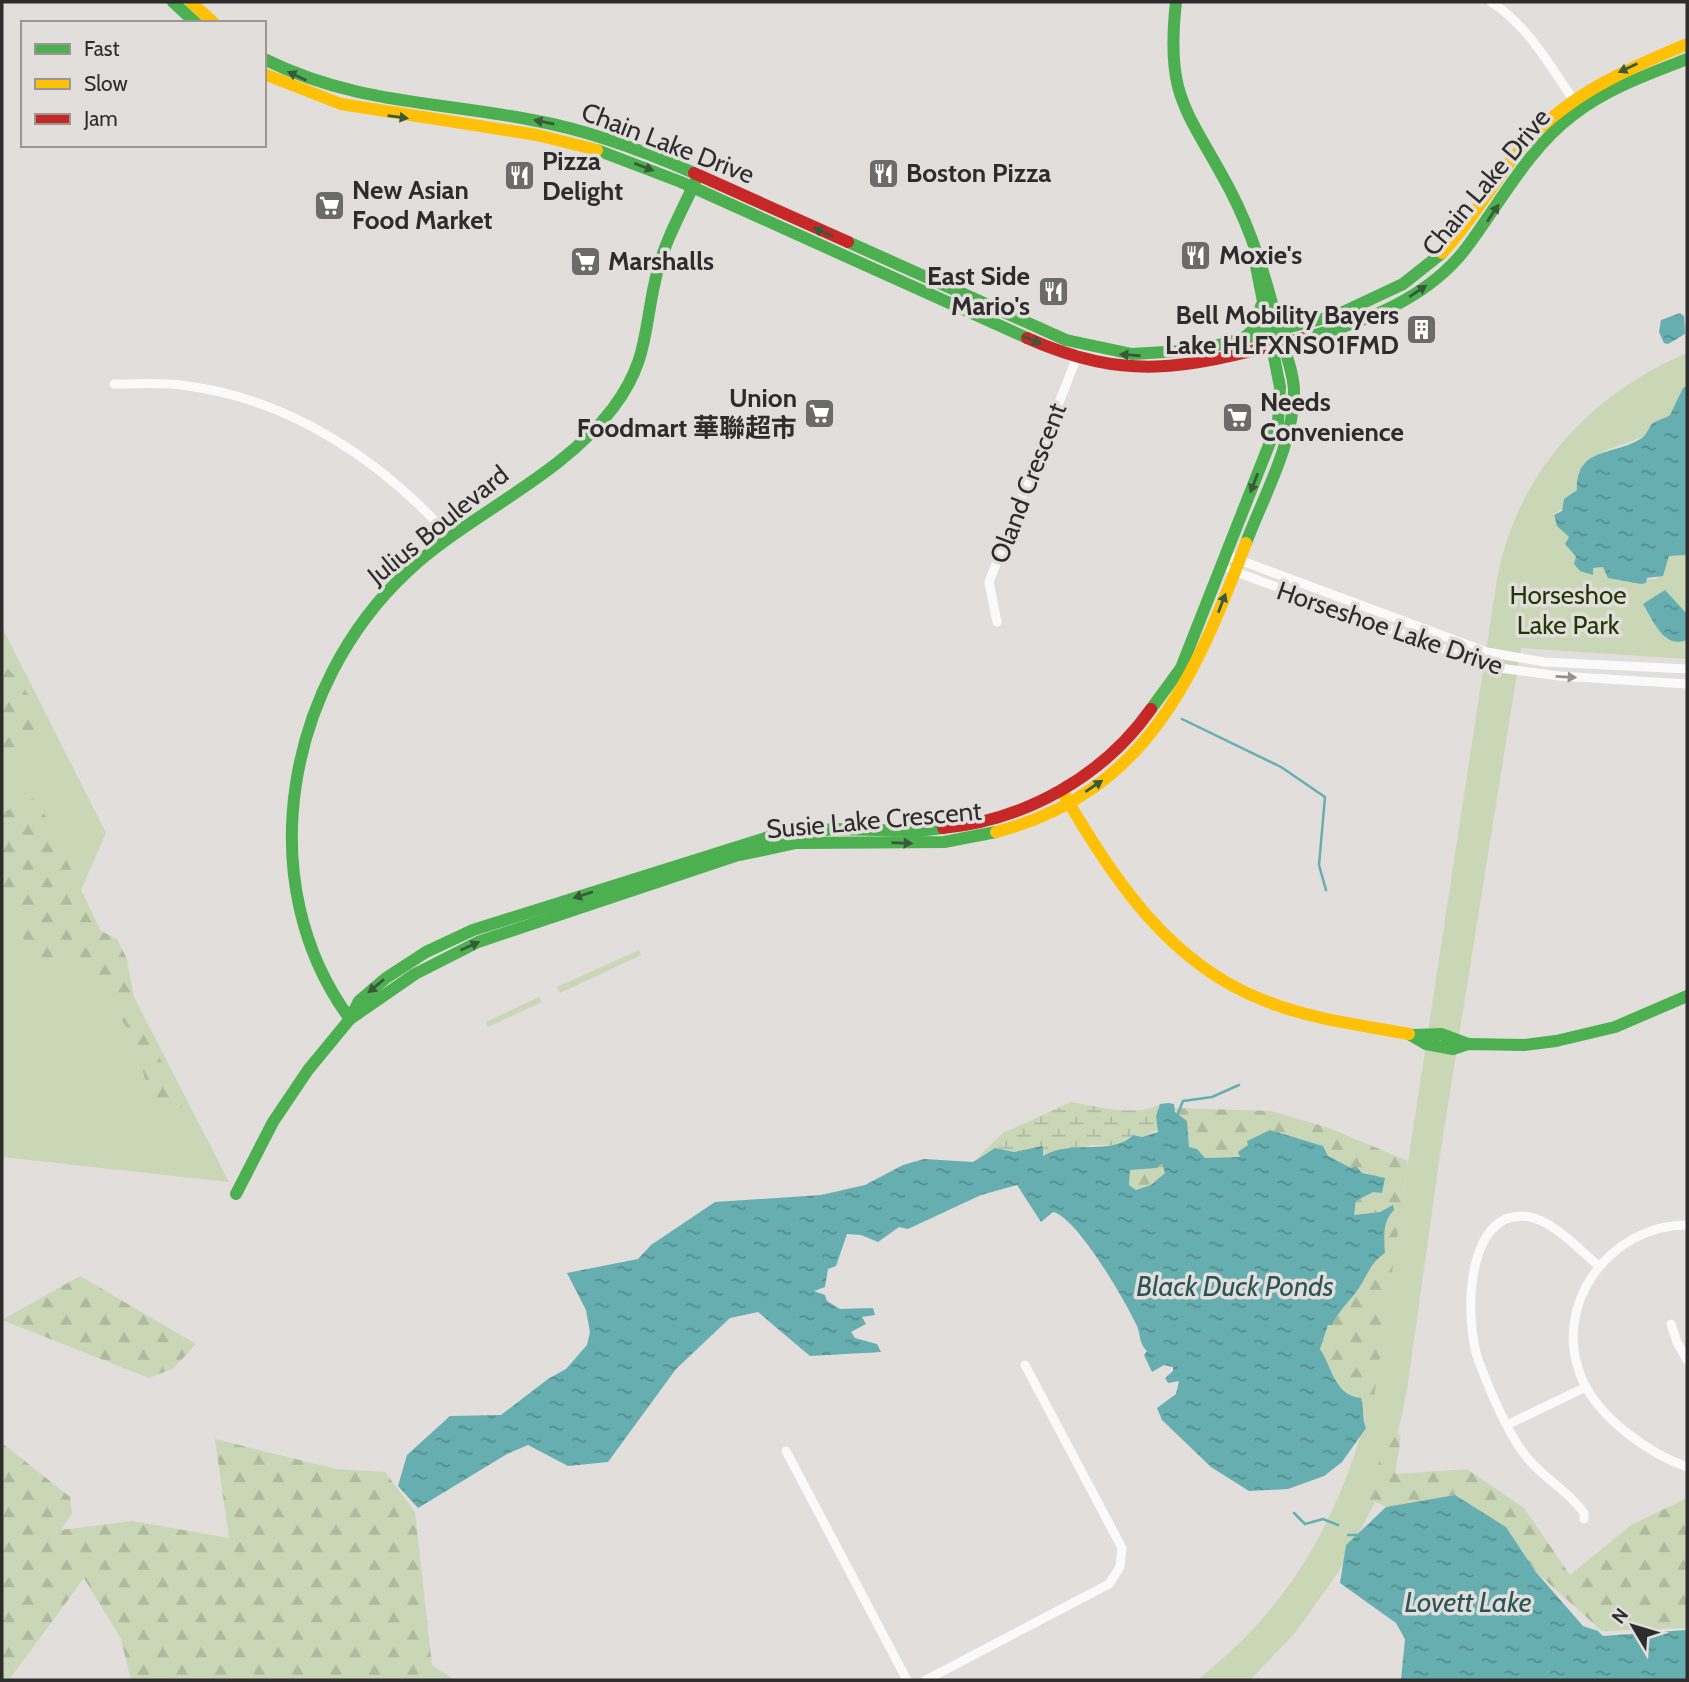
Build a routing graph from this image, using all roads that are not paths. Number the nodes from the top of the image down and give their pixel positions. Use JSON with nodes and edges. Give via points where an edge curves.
{"nodes":[{"id":1,"x":173,"y":2,"type":"edge"},
{"id":2,"x":191,"y":2,"type":"edge"},
{"id":3,"x":1176,"y":2,"type":"edge"},
{"id":4,"x":1491,"y":2,"type":"edge"},
{"id":5,"x":194,"y":21,"type":"edge"},
{"id":6,"x":212,"y":21,"type":"edge"},
{"id":7,"x":1687,"y":44,"type":"edge"},
{"id":8,"x":1687,"y":58,"type":"edge"},
{"id":9,"x":266,"y":60,"type":"edge"},
{"id":10,"x":266,"y":76,"type":"edge"},
{"id":11,"x":1576,"y":105,"type":"junction"},
{"id":12,"x":695,"y":181,"type":"junction"},
{"id":13,"x":1254,"y":250,"type":"junction"},
{"id":14,"x":1440,"y":255,"type":"junction"},
{"id":15,"x":1450,"y":266,"type":"junction"},
{"id":16,"x":1262,"y":298,"type":"junction"},
{"id":17,"x":1276,"y":339,"type":"junction"},
{"id":18,"x":1242,"y":341,"type":"junction"},
{"id":19,"x":1079,"y":352,"type":"junction"},
{"id":20,"x":114,"y":384,"type":"dead end"},
{"id":21,"x":451,"y":538,"type":"junction"},
{"id":22,"x":1224,"y":561,"type":"junction"},
{"id":23,"x":1237,"y":566,"type":"junction"},
{"id":24,"x":997,"y":622,"type":"dead end"},
{"id":25,"x":1687,"y":670,"type":"edge"},
{"id":26,"x":1687,"y":684,"type":"edge"},
{"id":27,"x":1062,"y":791,"type":"junction"},
{"id":28,"x":1068,"y":803,"type":"junction"},
{"id":29,"x":1687,"y":996,"type":"edge"},
{"id":30,"x":349,"y":1019,"type":"junction"},
{"id":31,"x":236,"y":1194,"type":"dead end"},
{"id":32,"x":1687,"y":1225,"type":"edge"},
{"id":33,"x":1599,"y":1266,"type":"junction"},
{"id":34,"x":1671,"y":1324,"type":"dead end"},
{"id":35,"x":1687,"y":1360,"type":"edge"},
{"id":36,"x":1025,"y":1365,"type":"dead end"},
{"id":37,"x":1586,"y":1387,"type":"junction"},
{"id":38,"x":1508,"y":1424,"type":"junction"},
{"id":39,"x":786,"y":1451,"type":"dead end"},
{"id":40,"x":1687,"y":1467,"type":"edge"},
{"id":41,"x":1584,"y":1519,"type":"dead end"},
{"id":42,"x":907,"y":1680,"type":"edge"},
{"id":43,"x":926,"y":1680,"type":"edge"}],
"edges":[{"from":1,"to":5,"type":"street"},
{"from":2,"to":6,"type":"street"},
{"from":3,"to":13,"type":"street","via":[[1171,47],[1183,110],[1231,191]]},
{"from":4,"to":11,"type":"street","via":[[1535,43]]},
{"from":7,"to":11,"type":"street","name":"Chain Lake Drive","one_way":true,"via":[[1630,66]]},
{"from":8,"to":11,"type":"street","name":"Chain Lake Drive"},
{"from":12,"to":9,"type":"street","name":"Chain Lake Drive","one_way":true,"via":[[633,148],[550,123],[350,95]]},
{"from":10,"to":12,"type":"street","name":"Chain Lake Drive","one_way":true,"via":[[356,110],[491,126],[577,144]]},
{"from":11,"to":14,"type":"street","name":"Chain Lake Drive","via":[[1523,147],[1467,227]]},
{"from":15,"to":11,"type":"street","name":"Chain Lake Drive","one_way":true},
{"from":12,"to":19,"type":"street","name":"Chain Lake Drive"},
{"from":12,"to":21,"type":"street","name":"Julius Boulevard","via":[[665,245],[646,339],[620,399],[584,440]]},
{"from":13,"to":16,"type":"street"},
{"from":13,"to":17,"type":"street","via":[[1264,271]]},
{"from":14,"to":15,"type":"street"},
{"from":14,"to":17,"type":"street","name":"Chain Lake Drive","via":[[1370,303]]},
{"from":17,"to":15,"type":"street","name":"Chain Lake Drive","one_way":true,"via":[[1353,325],[1426,286]]},
{"from":16,"to":17,"type":"street"},
{"from":16,"to":18,"type":"street","via":[[1256,327]]},
{"from":17,"to":18,"type":"street","name":"Chain Lake Drive"},
{"from":17,"to":19,"type":"street","name":"Chain Lake Drive","via":[[1208,363],[1166,368],[1131,368]]},
{"from":17,"to":22,"type":"street","name":"Susie Lake Crescent","one_way":true,"via":[[1278,422]]},
{"from":17,"to":23,"type":"street","name":"Susie Lake Crescent","via":[[1294,388],[1292,422]]},
{"from":18,"to":19,"type":"street","name":"Chain Lake Drive","one_way":true,"via":[[1167,355]]},
{"from":19,"to":24,"type":"street","name":"Oland Crescent","via":[[989,582]]},
{"from":20,"to":21,"type":"street","via":[[203,388],[246,398],[294,417],[362,458]]},
{"from":21,"to":30,"type":"street","name":"Julius Boulevard","via":[[396,583],[349,639],[318,697],[299,760],[292,825],[299,897],[323,973]]},
{"from":22,"to":23,"type":"street","name":"Horseshoe Lake Drive"},
{"from":22,"to":27,"type":"street","name":"Susie Lake Crescent","via":[[1192,643],[1166,692],[1122,746]]},
{"from":23,"to":25,"type":"street","name":"Horseshoe Lake Drive","via":[[1482,651],[1544,662]]},
{"from":23,"to":26,"type":"street","name":"Horseshoe Lake Drive","one_way":true,"via":[[1492,667]]},
{"from":28,"to":23,"type":"street","name":"Susie Lake Crescent","one_way":true,"via":[[1115,771],[1166,715],[1198,663]]},
{"from":27,"to":28,"type":"street"},
{"from":27,"to":30,"type":"street","name":"Susie Lake Crescent","one_way":true,"via":[[999,818],[965,826],[918,831],[835,829],[772,836],[473,930],[386,978],[359,1001]]},
{"from":28,"to":29,"type":"street","via":[[1128,895],[1178,949],[1252,995],[1297,1011],[1413,1035],[1428,1031],[1454,1036],[1468,1044],[1524,1045],[1615,1027]]},
{"from":30,"to":28,"type":"street","name":"Susie Lake Crescent","one_way":true,"via":[[435,962],[478,942],[661,880],[774,847],[836,841],[919,844],[966,840]]},
{"from":30,"to":31,"type":"street","name":"Susie Lake Crescent","via":[[273,1122]]},
{"from":32,"to":33,"type":"street","via":[[1649,1230],[1623,1244]]},
{"from":33,"to":37,"type":"street","via":[[1582,1295],[1574,1325],[1575,1356]]},
{"from":33,"to":38,"type":"street","via":[[1533,1218],[1503,1221],[1482,1242],[1471,1302],[1472,1339]]},
{"from":34,"to":35,"type":"street"},
{"from":36,"to":43,"type":"street","via":[[1122,1548],[1120,1567],[1109,1584]]},
{"from":37,"to":38,"type":"street"},
{"from":37,"to":40,"type":"street","via":[[1626,1430]]},
{"from":38,"to":41,"type":"street","via":[[1531,1462],[1574,1500]]},
{"from":39,"to":42,"type":"street"}]}
